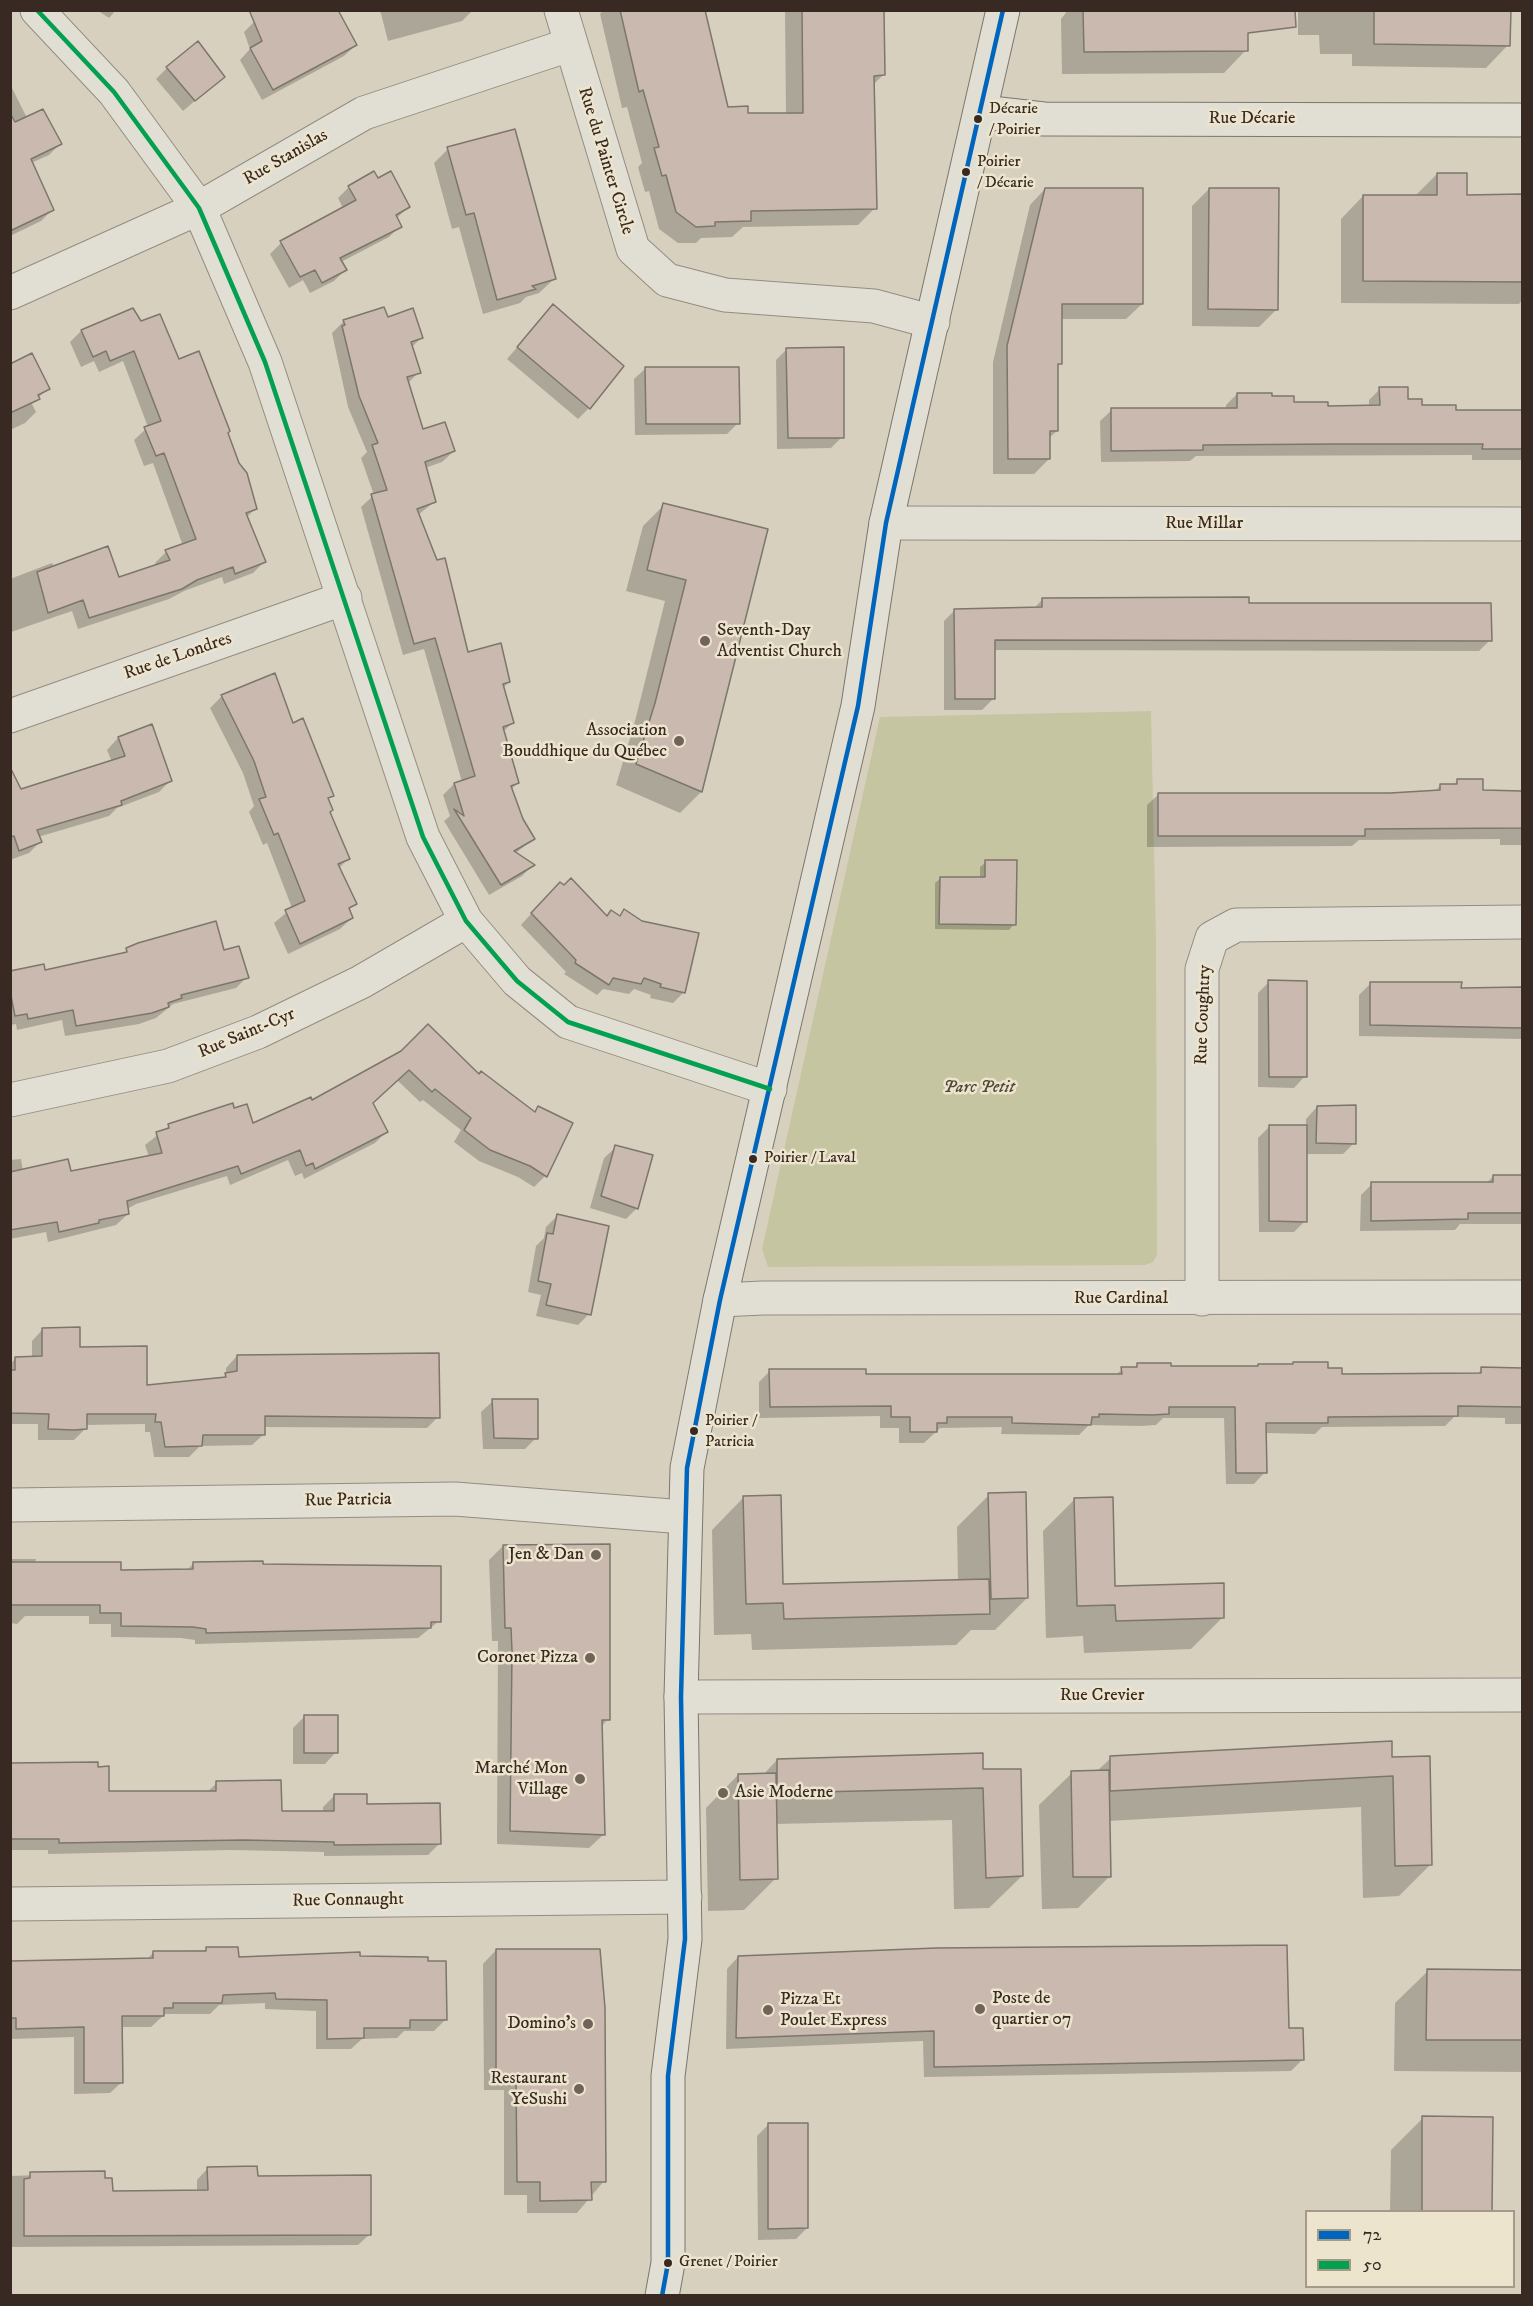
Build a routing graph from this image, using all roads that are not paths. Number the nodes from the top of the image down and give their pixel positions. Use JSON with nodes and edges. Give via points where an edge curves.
{"nodes":[{"id":1,"x":37,"y":10,"type":"edge"},
{"id":2,"x":561,"y":10,"type":"edge"},
{"id":3,"x":1003,"y":10,"type":"edge"},
{"id":4,"x":569,"y":45,"type":"junction"},
{"id":5,"x":982,"y":112,"type":"junction"},
{"id":6,"x":1522,"y":120,"type":"edge"},
{"id":7,"x":199,"y":208,"type":"junction"},
{"id":8,"x":10,"y":293,"type":"edge"},
{"id":9,"x":933,"y":322,"type":"junction"},
{"id":10,"x":886,"y":523,"type":"junction"},
{"id":11,"x":1522,"y":524,"type":"edge"},
{"id":12,"x":345,"y":598,"type":"junction"},
{"id":13,"x":10,"y":716,"type":"edge"},
{"id":14,"x":466,"y":921,"type":"junction"},
{"id":15,"x":1522,"y":922,"type":"edge"},
{"id":16,"x":770,"y":1089,"type":"junction"},
{"id":17,"x":10,"y":1100,"type":"edge"},
{"id":18,"x":1522,"y":1298,"type":"edge"},
{"id":19,"x":1202,"y":1299,"type":"junction"},
{"id":20,"x":720,"y":1300,"type":"junction"},
{"id":21,"x":10,"y":1505,"type":"edge"},
{"id":22,"x":684,"y":1517,"type":"junction"},
{"id":23,"x":1522,"y":1695,"type":"edge"},
{"id":24,"x":681,"y":1697,"type":"junction"},
{"id":25,"x":685,"y":1897,"type":"junction"},
{"id":26,"x":10,"y":1904,"type":"edge"},
{"id":27,"x":668,"y":2288,"type":"edge"}],
"edges":[{"from":1,"to":7,"type":"street","via":[[114,92]]},
{"from":2,"to":4,"type":"street","name":"Rue du Painter Circle"},
{"from":3,"to":5,"type":"street"},
{"from":4,"to":7,"type":"street","name":"Rue Stanislas","via":[[364,113]]},
{"from":4,"to":9,"type":"street","name":"Rue du Painter Circle","via":[[633,249],[667,280],[725,295],[874,306]]},
{"from":5,"to":6,"type":"street","name":"Rue Décarie","via":[[1044,119]]},
{"from":5,"to":9,"type":"street"},
{"from":7,"to":8,"type":"street","name":"Rue Stanislas"},
{"from":7,"to":12,"type":"street","via":[[265,362]]},
{"from":9,"to":10,"type":"street"},
{"from":10,"to":11,"type":"street","name":"Rue Millar"},
{"from":10,"to":16,"type":"street","via":[[858,706]]},
{"from":12,"to":13,"type":"street","name":"Rue de Londres"},
{"from":12,"to":14,"type":"street","via":[[423,837]]},
{"from":14,"to":16,"type":"street","via":[[517,981],[568,1022]]},
{"from":14,"to":17,"type":"street","name":"Rue Saint-Cyr","via":[[360,982],[258,1032],[168,1066]]},
{"from":15,"to":19,"type":"street","name":"Rue Coughtry","via":[[1236,925],[1212,938],[1202,969]]},
{"from":16,"to":20,"type":"street"},
{"from":18,"to":19,"type":"street","name":"Rue Cardinal"},
{"from":19,"to":20,"type":"street","name":"Rue Cardinal"},
{"from":20,"to":22,"type":"street","via":[[687,1468]]},
{"from":21,"to":22,"type":"street","name":"Rue Patricia","via":[[455,1499]]},
{"from":22,"to":24,"type":"street"},
{"from":23,"to":24,"type":"street","name":"Rue Crevier"},
{"from":24,"to":25,"type":"street"},
{"from":25,"to":26,"type":"street","name":"Rue Connaught"},
{"from":25,"to":27,"type":"street","via":[[685,1939],[668,2076]]}]}
